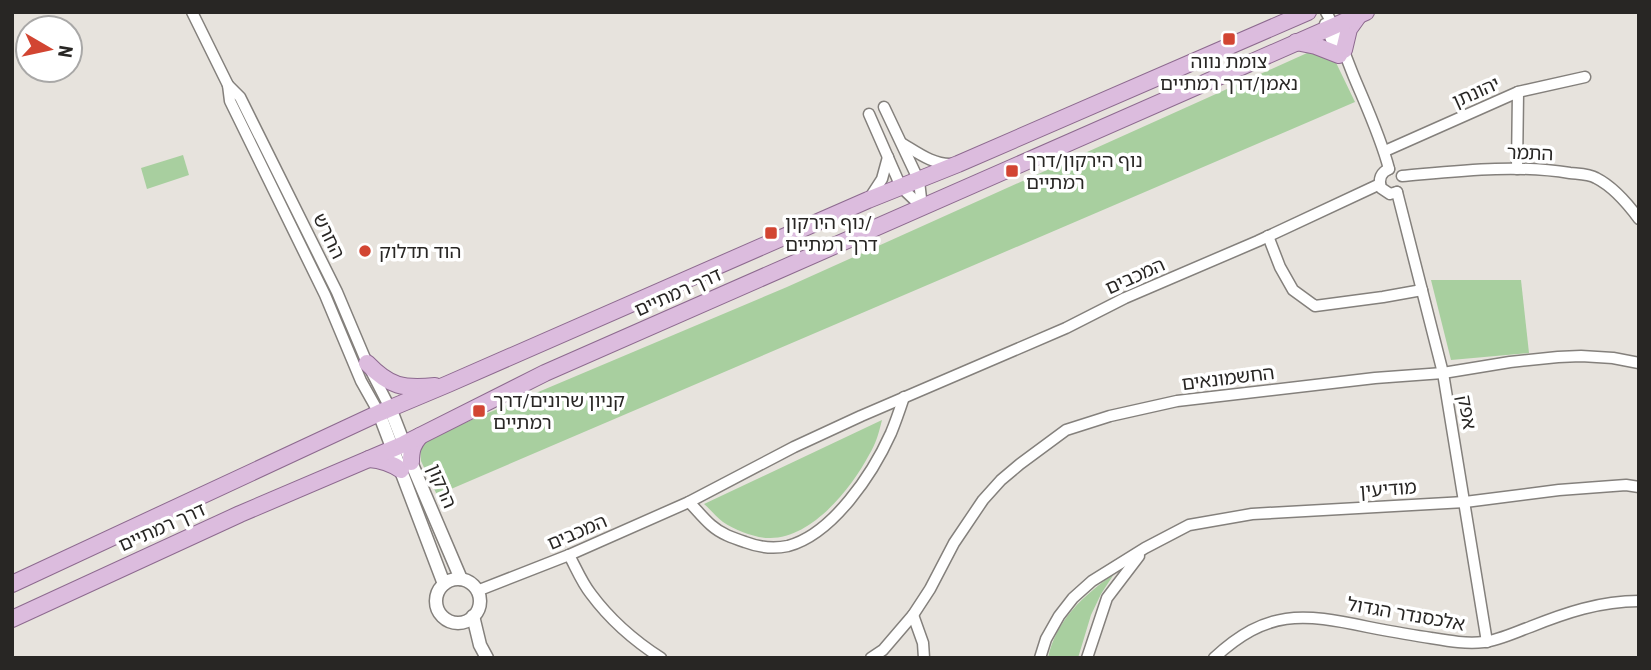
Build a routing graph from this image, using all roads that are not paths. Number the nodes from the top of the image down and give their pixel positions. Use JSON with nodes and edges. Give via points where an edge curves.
{"nodes":[{"id":1,"x":192,"y":12,"type":"edge"},
{"id":2,"x":1308,"y":12,"type":"edge"},
{"id":3,"x":1362,"y":13,"type":"edge"},
{"id":4,"x":1327,"y":20,"type":"edge"},
{"id":5,"x":1296,"y":42,"type":"junction"},
{"id":6,"x":1342,"y":53,"type":"junction"},
{"id":7,"x":1585,"y":77,"type":"dead end"},
{"id":8,"x":228,"y":85,"type":"junction"},
{"id":9,"x":1518,"y":92,"type":"junction"},
{"id":10,"x":884,"y":107,"type":"dead end"},
{"id":11,"x":869,"y":114,"type":"dead end"},
{"id":12,"x":902,"y":143,"type":"junction"},
{"id":13,"x":1385,"y":151,"type":"junction"},
{"id":14,"x":888,"y":157,"type":"junction"},
{"id":15,"x":958,"y":164,"type":"junction"},
{"id":16,"x":1389,"y":169,"type":"junction"},
{"id":17,"x":1517,"y":169,"type":"junction"},
{"id":18,"x":1402,"y":176,"type":"junction"},
{"id":19,"x":919,"y":181,"type":"junction"},
{"id":20,"x":1380,"y":184,"type":"junction"},
{"id":21,"x":901,"y":187,"type":"junction"},
{"id":22,"x":1397,"y":192,"type":"junction"},
{"id":23,"x":868,"y":200,"type":"junction"},
{"id":24,"x":922,"y":207,"type":"junction"},
{"id":25,"x":1639,"y":219,"type":"edge"},
{"id":26,"x":1268,"y":236,"type":"junction"},
{"id":27,"x":1422,"y":290,"type":"junction"},
{"id":28,"x":368,"y":363,"type":"junction"},
{"id":29,"x":1639,"y":363,"type":"edge"},
{"id":30,"x":1443,"y":373,"type":"junction"},
{"id":31,"x":448,"y":384,"type":"junction"},
{"id":32,"x":904,"y":397,"type":"junction"},
{"id":33,"x":385,"y":410,"type":"junction"},
{"id":34,"x":420,"y":436,"type":"junction"},
{"id":35,"x":399,"y":446,"type":"junction"},
{"id":36,"x":369,"y":459,"type":"junction"},
{"id":37,"x":406,"y":466,"type":"junction"},
{"id":38,"x":1639,"y":487,"type":"edge"},
{"id":39,"x":689,"y":502,"type":"junction"},
{"id":40,"x":1465,"y":502,"type":"junction"},
{"id":41,"x":1145,"y":548,"type":"junction"},
{"id":42,"x":569,"y":555,"type":"junction"},
{"id":43,"x":461,"y":579,"type":"junction"},
{"id":44,"x":16,"y":582,"type":"edge"},
{"id":45,"x":443,"y":584,"type":"junction"},
{"id":46,"x":477,"y":591,"type":"junction"},
{"id":47,"x":1639,"y":601,"type":"edge"},
{"id":48,"x":914,"y":615,"type":"junction"},
{"id":49,"x":473,"y":616,"type":"junction"},
{"id":50,"x":14,"y":618,"type":"edge"},
{"id":51,"x":460,"y":622,"type":"junction"},
{"id":52,"x":1487,"y":642,"type":"junction"},
{"id":53,"x":480,"y":645,"type":"junction"},
{"id":54,"x":487,"y":658,"type":"edge"},
{"id":55,"x":662,"y":658,"type":"edge"},
{"id":56,"x":871,"y":658,"type":"edge"},
{"id":57,"x":924,"y":658,"type":"edge"},
{"id":58,"x":1040,"y":658,"type":"edge"},
{"id":59,"x":1087,"y":658,"type":"edge"},
{"id":60,"x":1214,"y":658,"type":"edge"}],
"edges":[{"from":1,"to":8,"type":"street","name":"החרש"},
{"from":2,"to":15,"type":"main road","name":"דרך רמתיים"},
{"from":3,"to":4,"type":"main road","name":"דרך רמתיים"},
{"from":3,"to":6,"type":"main road","via":[[1349,29]]},
{"from":4,"to":5,"type":"main road","name":"דרך רמתיים"},
{"from":4,"to":6,"type":"street"},
{"from":5,"to":6,"type":"main road"},
{"from":5,"to":24,"type":"main road","name":"דרך רמתיים"},
{"from":6,"to":13,"type":"street"},
{"from":7,"to":9,"type":"street","name":"יהונתן"},
{"from":8,"to":28,"type":"street","name":"החרש","via":[[240,97]]},
{"from":8,"to":33,"type":"street","name":"החרש","via":[[230,101],[325,295],[361,381]]},
{"from":9,"to":13,"type":"street","name":"יהונתן"},
{"from":9,"to":17,"type":"street"},
{"from":10,"to":12,"type":"street"},
{"from":11,"to":14,"type":"street"},
{"from":12,"to":15,"type":"street","via":[[938,163]]},
{"from":12,"to":19,"type":"street"},
{"from":13,"to":16,"type":"street"},
{"from":14,"to":21,"type":"street"},
{"from":14,"to":23,"type":"street","via":[[882,179]]},
{"from":15,"to":19,"type":"main road","name":"דרך רמתיים"},
{"from":16,"to":18,"type":"street"},
{"from":16,"to":20,"type":"street","via":[[1382,173]]},
{"from":17,"to":18,"type":"street","name":"התמר"},
{"from":17,"to":25,"type":"street","name":"התמר","via":[[1595,177],[1627,202]]},
{"from":18,"to":22,"type":"street"},
{"from":19,"to":21,"type":"main road","name":"דרך רמתיים"},
{"from":19,"to":24,"type":"street"},
{"from":20,"to":22,"type":"street","via":[[1386,192]]},
{"from":20,"to":26,"type":"street","name":"המכבים"},
{"from":21,"to":23,"type":"main road","name":"דרך רמתיים"},
{"from":21,"to":24,"type":"street"},
{"from":22,"to":27,"type":"street","name":"אפק"},
{"from":23,"to":31,"type":"main road","name":"דרך רמתיים"},
{"from":24,"to":34,"type":"main road","name":"דרך רמתיים","via":[[545,373]]},
{"from":26,"to":27,"type":"street","via":[[1293,290],[1315,306]]},
{"from":26,"to":32,"type":"street","name":"המכבים"},
{"from":27,"to":30,"type":"street","name":"אפק"},
{"from":28,"to":31,"type":"main road","via":[[397,384]]},
{"from":28,"to":33,"type":"street","name":"החרש"},
{"from":29,"to":30,"type":"street","name":"החשמונאים","via":[[1581,356]]},
{"from":30,"to":40,"type":"street","name":"אפק"},
{"from":30,"to":48,"type":"street","name":"החשמונאים","via":[[1177,401],[1066,430],[1001,480],[983,500]]},
{"from":31,"to":33,"type":"main road","name":"דרך רמתיים"},
{"from":32,"to":39,"type":"street","name":"המכבים"},
{"from":32,"to":39,"type":"street","via":[[867,477],[841,509],[806,538],[769,548],[751,544],[712,526]]},
{"from":33,"to":35,"type":"street","name":"הרקון"},
{"from":33,"to":44,"type":"main road","name":"דרך רמתיים"},
{"from":34,"to":35,"type":"main road","name":"דרך רמתיים"},
{"from":34,"to":37,"type":"main road"},
{"from":35,"to":36,"type":"main road","name":"דרך רמתיים"},
{"from":35,"to":37,"type":"street","name":"הרקון"},
{"from":36,"to":37,"type":"main road"},
{"from":36,"to":50,"type":"main road","name":"דרך רמתיים"},
{"from":37,"to":43,"type":"street","name":"הרקון"},
{"from":37,"to":45,"type":"street","name":"הרקון"},
{"from":38,"to":40,"type":"street","name":"מודיעין","via":[[1572,489]]},
{"from":39,"to":42,"type":"street","name":"המכבים"},
{"from":40,"to":41,"type":"street","name":"מודיעין","via":[[1252,513],[1189,525]]},
{"from":40,"to":52,"type":"street","name":"אפק"},
{"from":41,"to":58,"type":"street","name":"מודיעין","via":[[1073,598],[1046,639]]},
{"from":41,"to":59,"type":"street","name":"מודיעין","via":[[1107,598]]},
{"from":42,"to":46,"type":"street","name":"המכבים"},
{"from":42,"to":55,"type":"street","via":[[589,592],[611,617],[636,642]]},
{"from":43,"to":45,"type":"street"},
{"from":43,"to":46,"type":"street"},
{"from":45,"to":51,"type":"street","via":[[436,596],[438,610],[447,620]]},
{"from":46,"to":49,"type":"street","via":[[480,601]]},
{"from":47,"to":52,"type":"street","name":"אלכסנדר הגדול","via":[[1565,613]]},
{"from":48,"to":56,"type":"street","name":"החשמונאים"},
{"from":48,"to":57,"type":"street"},
{"from":49,"to":51,"type":"street"},
{"from":49,"to":53,"type":"street"},
{"from":51,"to":53,"type":"street"},
{"from":52,"to":60,"type":"street","name":"אלכסנדר הגדול","via":[[1463,643],[1331,619],[1285,618],[1237,638]]},
{"from":53,"to":54,"type":"street"}]}
